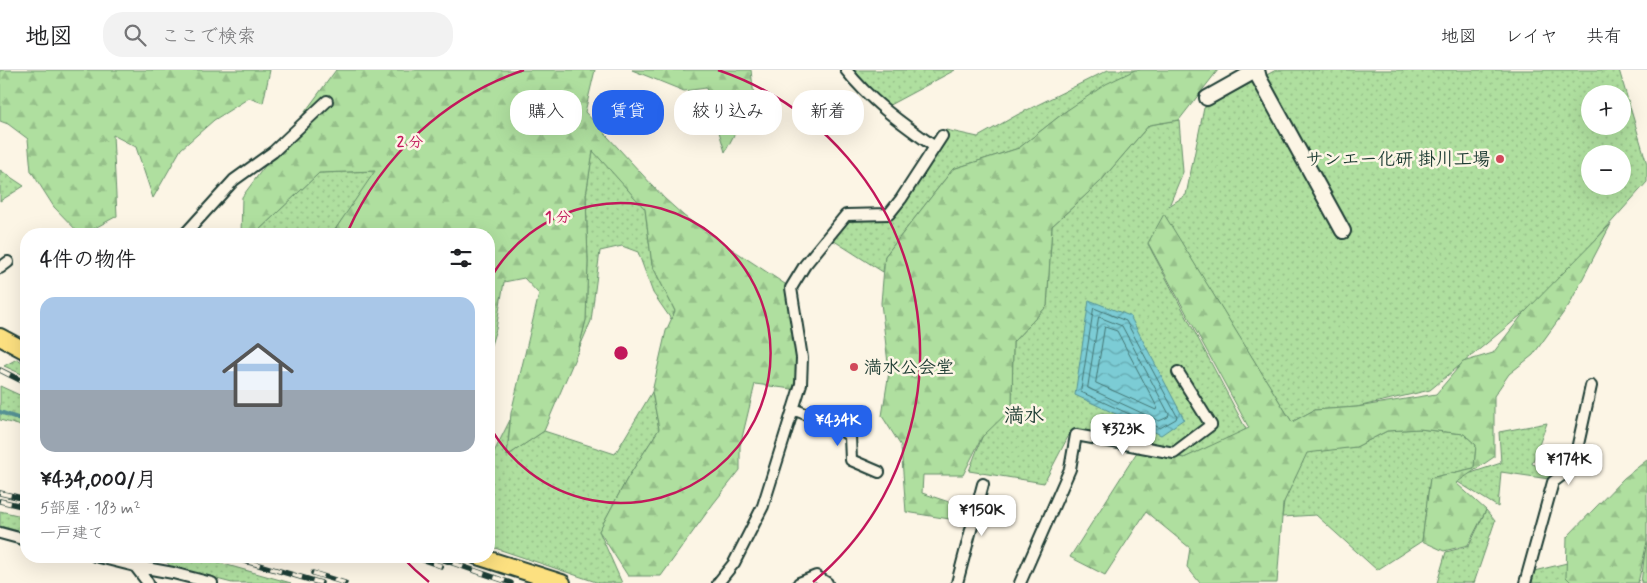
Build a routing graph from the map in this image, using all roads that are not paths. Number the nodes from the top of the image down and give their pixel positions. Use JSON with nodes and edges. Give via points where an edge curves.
{"nodes":[{"id":1,"x":846,"y":70,"type":"edge"},
{"id":2,"x":1257,"y":70,"type":"edge"},
{"id":3,"x":1207,"y":98,"type":"dead end"},
{"id":4,"x":328,"y":101,"type":"dead end"},
{"id":5,"x":942,"y":136,"type":"dead end"},
{"id":6,"x":935,"y":147,"type":"junction"},
{"id":7,"x":190,"y":228,"type":"edge"},
{"id":8,"x":1343,"y":231,"type":"dead end"},
{"id":9,"x":1,"y":340,"type":"edge"},
{"id":10,"x":20,"y":348,"type":"edge"},
{"id":11,"x":1178,"y":372,"type":"dead end"},
{"id":12,"x":1591,"y":386,"type":"dead end"},
{"id":13,"x":794,"y":409,"type":"junction"},
{"id":14,"x":878,"y":472,"type":"dead end"},
{"id":15,"x":982,"y":484,"type":"dead end"},
{"id":16,"x":0,"y":533,"type":"edge"},
{"id":17,"x":20,"y":538,"type":"edge"},
{"id":18,"x":495,"y":562,"type":"edge"},
{"id":19,"x":123,"y":563,"type":"edge"},
{"id":20,"x":135,"y":566,"type":"junction"},
{"id":21,"x":148,"y":583,"type":"edge"},
{"id":22,"x":212,"y":583,"type":"edge"},
{"id":23,"x":562,"y":583,"type":"edge"},
{"id":24,"x":719,"y":583,"type":"edge"},
{"id":25,"x":799,"y":583,"type":"edge"},
{"id":26,"x":827,"y":583,"type":"edge"},
{"id":27,"x":957,"y":583,"type":"edge"},
{"id":28,"x":1020,"y":583,"type":"edge"},
{"id":29,"x":1525,"y":583,"type":"edge"}],
"edges":[{"from":1,"to":6,"type":"street","via":[[882,109]]},
{"from":2,"to":3,"type":"street"},
{"from":2,"to":8,"type":"street"},
{"from":4,"to":7,"type":"street","via":[[273,152],[234,180]]},
{"from":5,"to":6,"type":"street"},
{"from":6,"to":13,"type":"street","via":[[889,214],[846,215],[805,265],[791,288],[802,358],[801,384]]},
{"from":9,"to":10,"type":"main road"},
{"from":11,"to":28,"type":"street","via":[[1211,425],[1174,453],[1076,435],[1070,469]]},
{"from":12,"to":29,"type":"street","via":[[1573,467],[1553,482]]},
{"from":13,"to":14,"type":"street","via":[[833,425],[850,436],[851,460]]},
{"from":13,"to":24,"type":"street","via":[[763,506],[734,563]]},
{"from":15,"to":27,"type":"street"},
{"from":16,"to":17,"type":"street"},
{"from":18,"to":23,"type":"main road"},
{"from":19,"to":20,"type":"street"},
{"from":20,"to":21,"type":"street"},
{"from":20,"to":22,"type":"street"},
{"from":25,"to":26,"type":"street","via":[[816,576]]}]}
